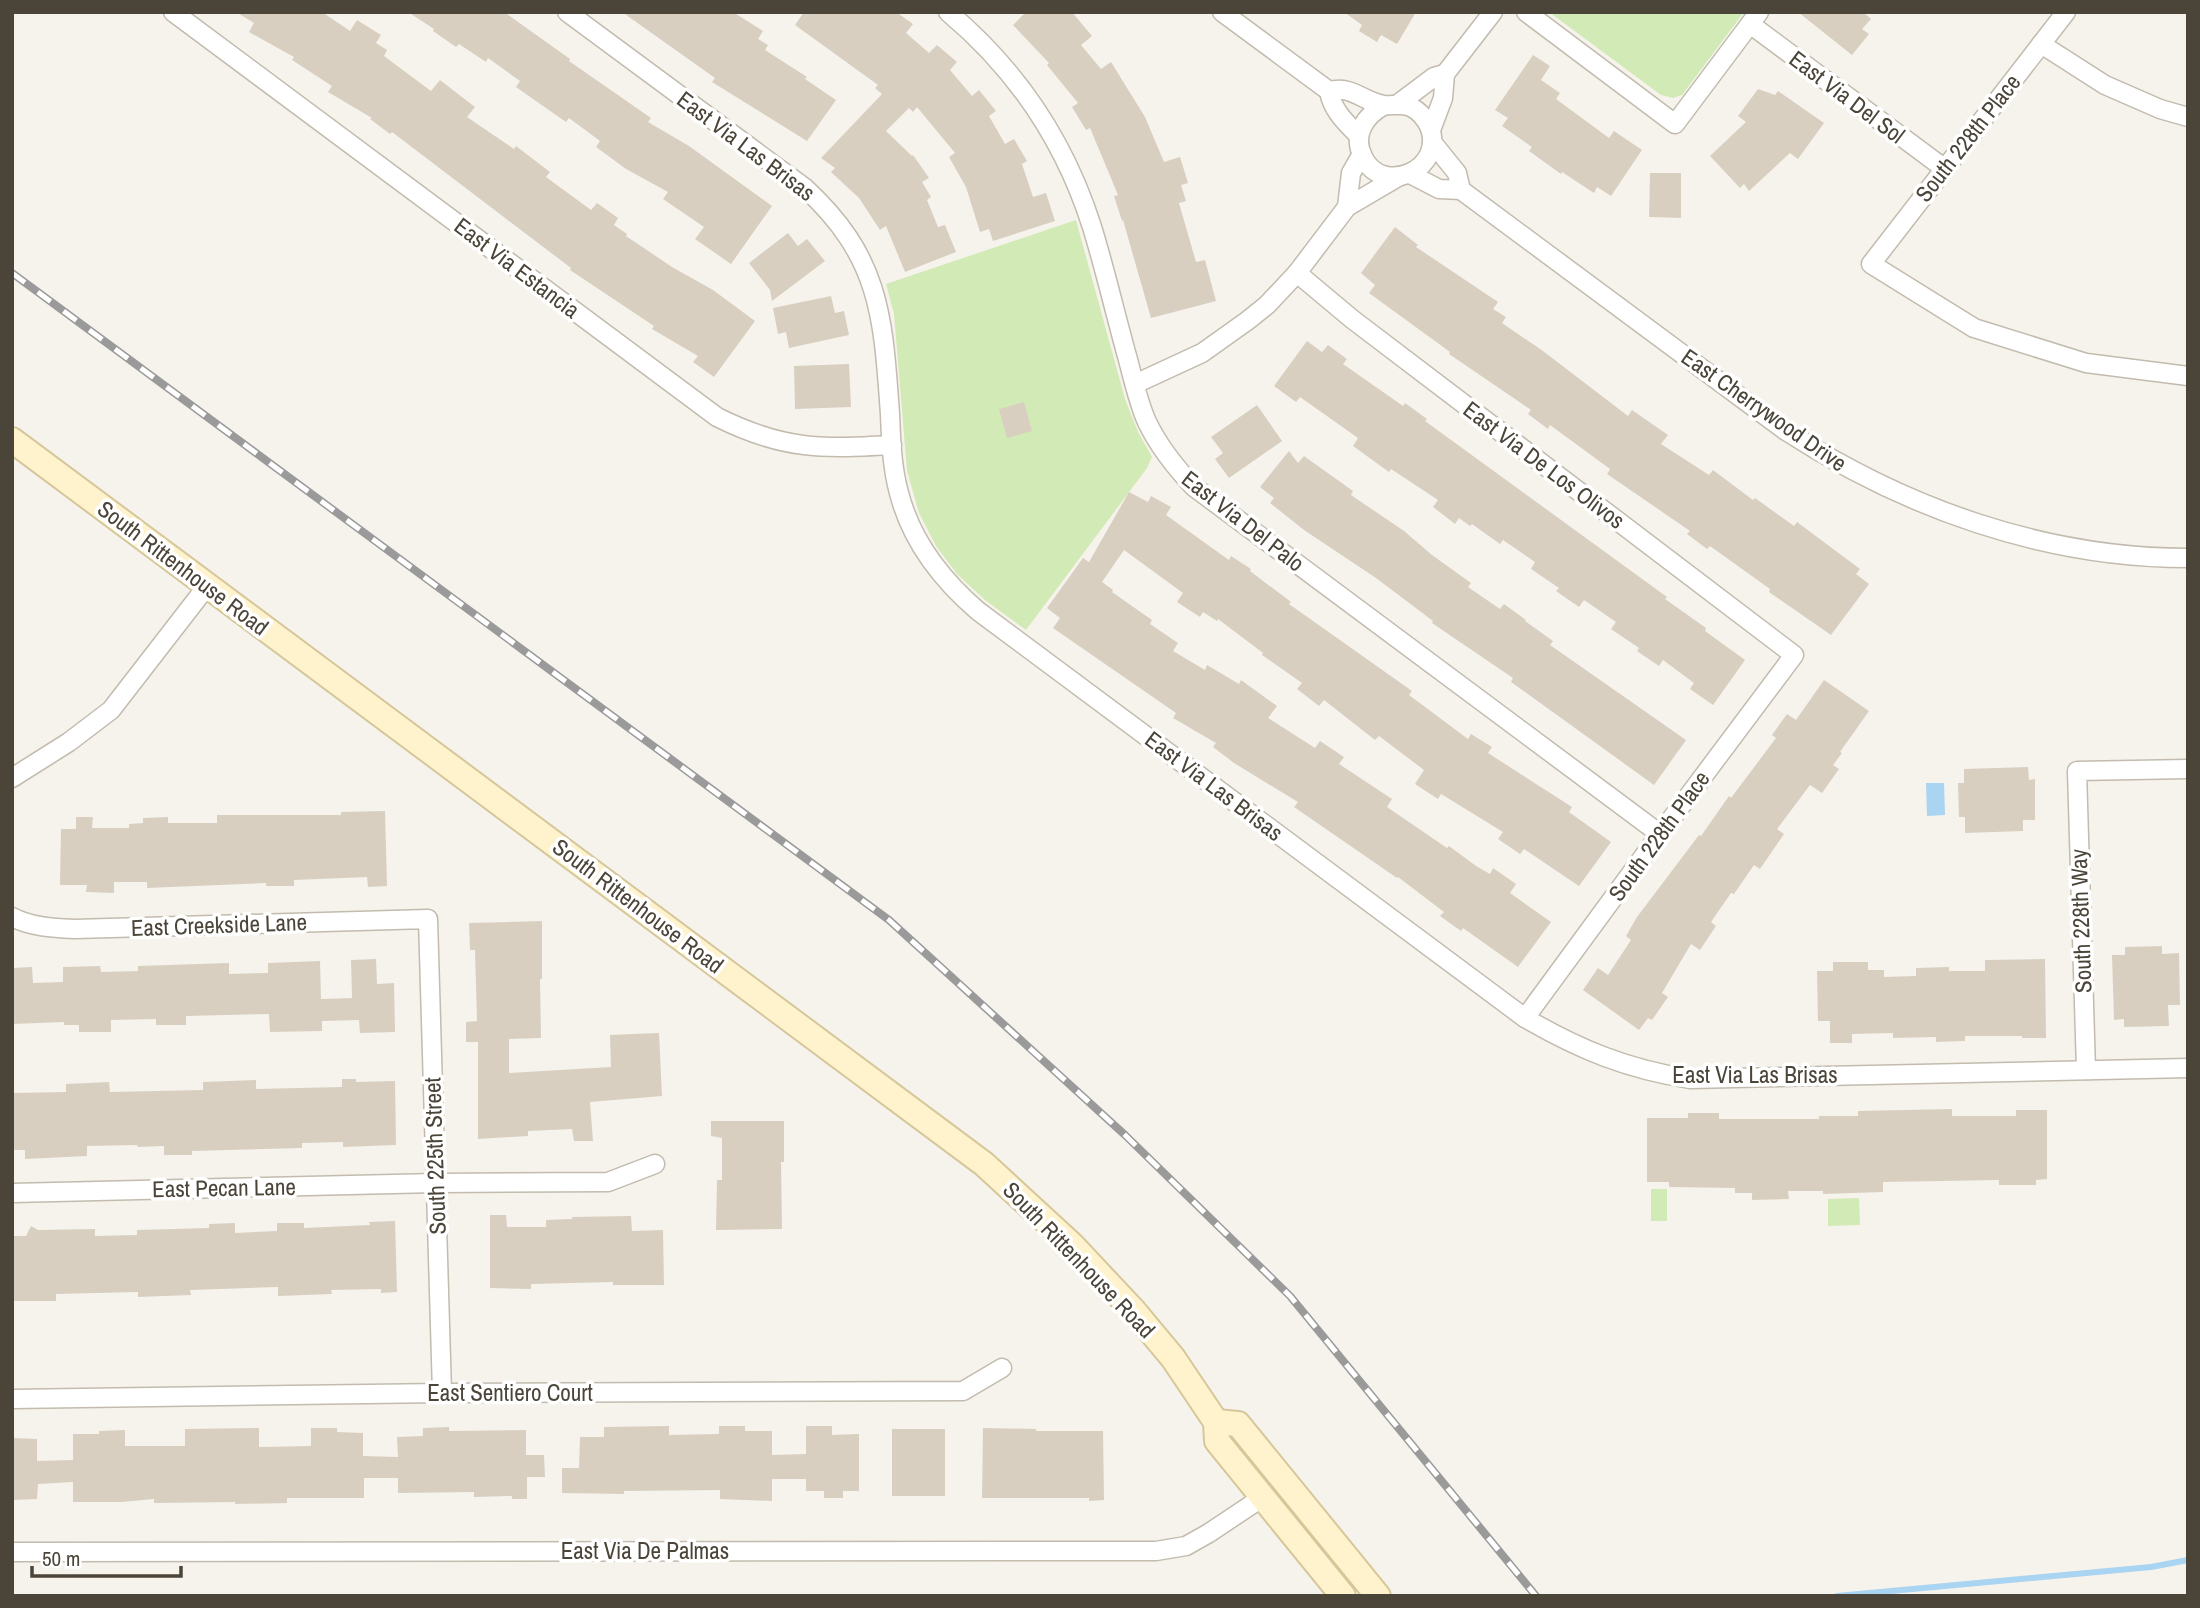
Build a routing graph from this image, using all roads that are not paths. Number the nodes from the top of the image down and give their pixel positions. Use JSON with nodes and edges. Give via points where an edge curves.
{"nodes":[{"id":1,"x":173,"y":12,"type":"edge"},
{"id":2,"x":568,"y":12,"type":"edge"},
{"id":3,"x":948,"y":12,"type":"edge"},
{"id":4,"x":1222,"y":12,"type":"edge"},
{"id":5,"x":1493,"y":12,"type":"edge"},
{"id":6,"x":1526,"y":12,"type":"edge"},
{"id":7,"x":2066,"y":12,"type":"edge"},
{"id":8,"x":1755,"y":18,"type":"edge"},
{"id":9,"x":2041,"y":44,"type":"junction"},
{"id":10,"x":1445,"y":74,"type":"junction"},
{"id":11,"x":1329,"y":91,"type":"junction"},
{"id":12,"x":1392,"y":105,"type":"junction"},
{"id":13,"x":2188,"y":117,"type":"edge"},
{"id":14,"x":1359,"y":136,"type":"junction"},
{"id":15,"x":1431,"y":136,"type":"junction"},
{"id":16,"x":1362,"y":155,"type":"junction"},
{"id":17,"x":1945,"y":169,"type":"junction"},
{"id":18,"x":1404,"y":175,"type":"junction"},
{"id":19,"x":1461,"y":190,"type":"junction"},
{"id":20,"x":1347,"y":207,"type":"junction"},
{"id":21,"x":1297,"y":273,"type":"junction"},
{"id":22,"x":2188,"y":376,"type":"edge"},
{"id":23,"x":1135,"y":384,"type":"junction"},
{"id":24,"x":12,"y":440,"type":"edge"},
{"id":25,"x":892,"y":445,"type":"junction"},
{"id":26,"x":2188,"y":558,"type":"edge"},
{"id":27,"x":207,"y":586,"type":"junction"},
{"id":28,"x":1794,"y":655,"type":"joint"},
{"id":29,"x":2188,"y":769,"type":"edge"},
{"id":30,"x":12,"y":778,"type":"edge"},
{"id":31,"x":1660,"y":834,"type":"junction"},
{"id":32,"x":12,"y":917,"type":"edge"},
{"id":33,"x":428,"y":919,"type":"joint"},
{"id":34,"x":1525,"y":1018,"type":"junction"},
{"id":35,"x":2188,"y":1068,"type":"edge"},
{"id":36,"x":2085,"y":1070,"type":"junction"},
{"id":37,"x":655,"y":1164,"type":"dead end"},
{"id":38,"x":436,"y":1183,"type":"junction"},
{"id":39,"x":12,"y":1194,"type":"edge"},
{"id":40,"x":1002,"y":1368,"type":"dead end"},
{"id":41,"x":442,"y":1393,"type":"junction"},
{"id":42,"x":12,"y":1399,"type":"edge"},
{"id":43,"x":1216,"y":1422,"type":"junction"},
{"id":44,"x":1262,"y":1497,"type":"junction"},
{"id":45,"x":12,"y":1552,"type":"edge"},
{"id":46,"x":1343,"y":1596,"type":"edge"},
{"id":47,"x":1378,"y":1596,"type":"edge"}],
"edges":[{"from":1,"to":25,"type":"street","name":"East Via Estancia","via":[[717,417],[768,439],[800,446]]},
{"from":2,"to":25,"type":"street","name":"East Via Las Brisas","via":[[805,187],[841,226],[869,276],[878,304]]},
{"from":3,"to":23,"type":"street","name":"East Via Del Palo","via":[[1019,85],[1043,118],[1070,170],[1093,229]]},
{"from":4,"to":11,"type":"street"},
{"from":5,"to":10,"type":"street"},
{"from":6,"to":8,"type":"street","via":[[1675,124]]},
{"from":7,"to":9,"type":"street","name":"South 228th Place"},
{"from":8,"to":17,"type":"street","name":"East Via Del Sol"},
{"from":9,"to":13,"type":"street","via":[[2105,85]]},
{"from":9,"to":17,"type":"street","name":"South 228th Place"},
{"from":10,"to":12,"type":"street"},
{"from":10,"to":15,"type":"street"},
{"from":11,"to":12,"type":"street","via":[[1340,88]]},
{"from":11,"to":14,"type":"street","via":[[1331,103]]},
{"from":12,"to":14,"type":"street","via":[[1368,117]]},
{"from":12,"to":15,"type":"street","via":[[1419,112]]},
{"from":14,"to":16,"type":"street"},
{"from":15,"to":18,"type":"street","via":[[1426,161]]},
{"from":15,"to":19,"type":"street","via":[[1457,173]]},
{"from":16,"to":18,"type":"street","via":[[1372,169],[1388,177]]},
{"from":16,"to":20,"type":"street","via":[[1351,173]]},
{"from":17,"to":22,"type":"street","name":"South 228th Place","via":[[1871,264],[1974,328],[2085,363]]},
{"from":18,"to":19,"type":"street","via":[[1439,188]]},
{"from":18,"to":20,"type":"street"},
{"from":19,"to":26,"type":"street","name":"East Cherrywood Drive","via":[[1786,431],[1870,481],[1928,506],[2030,538],[2098,551]]},
{"from":20,"to":21,"type":"street"},
{"from":21,"to":23,"type":"street","via":[[1267,305],[1225,338]]},
{"from":21,"to":28,"type":"street","name":"East Via De Los Olivos"},
{"from":23,"to":31,"type":"street","name":"East Via Del Palo","via":[[1160,446],[1194,487]]},
{"from":24,"to":27,"type":"main road","name":"South Rittenhouse Road"},
{"from":25,"to":34,"type":"street","name":"East Via Las Brisas","via":[[898,492],[909,520],[929,557],[957,593]]},
{"from":27,"to":30,"type":"street","via":[[111,710]]},
{"from":27,"to":43,"type":"main road","name":"South Rittenhouse Road","via":[[984,1164],[1072,1245],[1133,1310],[1173,1358]]},
{"from":28,"to":31,"type":"street","name":"South 228th Place"},
{"from":29,"to":36,"type":"street","name":"South 228th Way","via":[[2077,771]]},
{"from":31,"to":34,"type":"street","name":"South 228th Place"},
{"from":32,"to":33,"type":"street","name":"East Creekside Lane","via":[[49,928],[75,929]]},
{"from":33,"to":38,"type":"street","name":"South 225th Street"},
{"from":34,"to":36,"type":"street","name":"East Via Las Brisas","via":[[1615,1061],[1690,1079]]},
{"from":35,"to":36,"type":"street","name":"East Via Las Brisas"},
{"from":37,"to":38,"type":"street","name":"East Pecan Lane","via":[[608,1182]]},
{"from":38,"to":39,"type":"street","name":"East Pecan Lane"},
{"from":38,"to":41,"type":"street","name":"South 225th Street"},
{"from":40,"to":41,"type":"street","name":"East Sentiero Court","via":[[963,1391]]},
{"from":41,"to":42,"type":"street","name":"East Sentiero Court"},
{"from":43,"to":44,"type":"main road","name":"South Rittenhouse Road","via":[[1217,1441]]},
{"from":43,"to":47,"type":"main road","via":[[1238,1424]]},
{"from":44,"to":45,"type":"street","name":"East Via De Palmas","via":[[1186,1546],[1156,1551]]},
{"from":44,"to":46,"type":"main road","name":"South Rittenhouse Road"}]}
